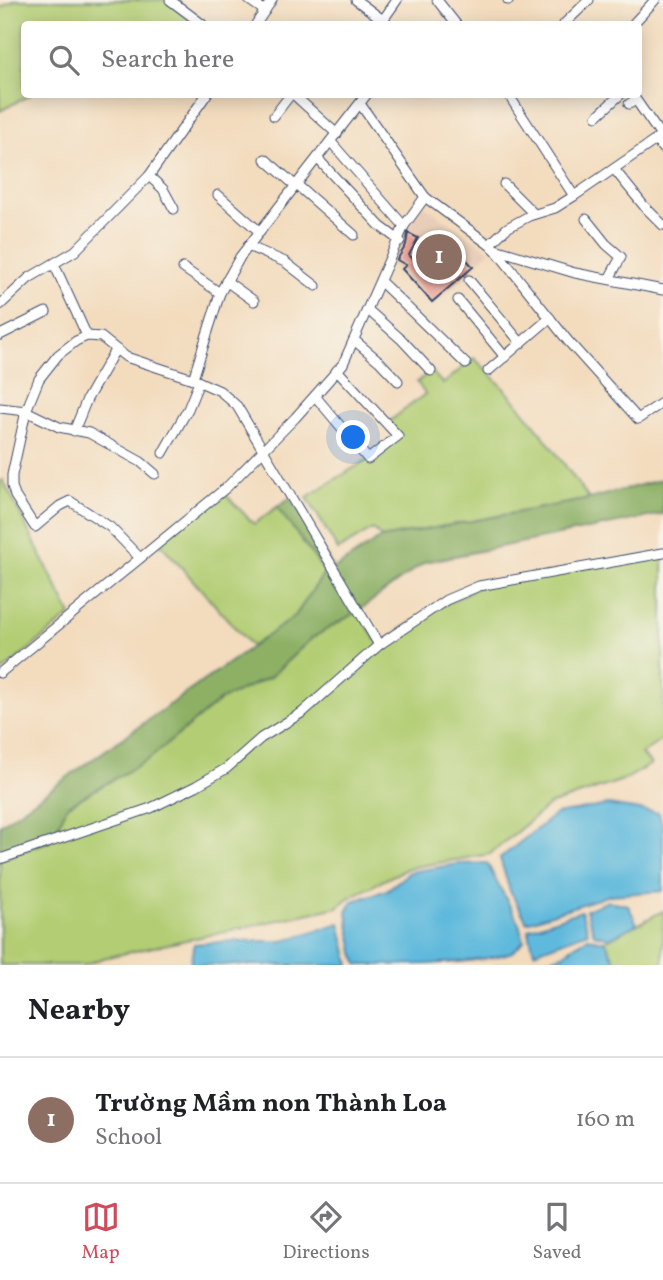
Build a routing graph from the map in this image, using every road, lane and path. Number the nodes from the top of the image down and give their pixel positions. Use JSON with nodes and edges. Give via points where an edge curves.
{"nodes":[{"id":1,"x":170,"y":0,"type":"edge"},
{"id":2,"x":249,"y":0,"type":"edge"},
{"id":3,"x":272,"y":0,"type":"edge"},
{"id":4,"x":356,"y":0,"type":"edge"},
{"id":5,"x":397,"y":0,"type":"edge"},
{"id":6,"x":437,"y":0,"type":"edge"},
{"id":7,"x":589,"y":0,"type":"edge"},
{"id":8,"x":655,"y":0,"type":"edge"},
{"id":9,"x":265,"y":11,"type":"junction"},
{"id":10,"x":198,"y":21,"type":"edge"},
{"id":11,"x":258,"y":21,"type":"edge"},
{"id":12,"x":381,"y":21,"type":"edge"},
{"id":13,"x":384,"y":21,"type":"edge"},
{"id":14,"x":454,"y":21,"type":"edge"},
{"id":15,"x":567,"y":21,"type":"edge"},
{"id":16,"x":636,"y":21,"type":"edge"},
{"id":17,"x":204,"y":98,"type":"edge"},
{"id":18,"x":289,"y":98,"type":"edge"},
{"id":19,"x":296,"y":98,"type":"edge"},
{"id":20,"x":365,"y":98,"type":"edge"},
{"id":21,"x":511,"y":98,"type":"edge"},
{"id":22,"x":617,"y":98,"type":"edge"},
{"id":23,"x":629,"y":104,"type":"dead end"},
{"id":24,"x":361,"y":105,"type":"junction"},
{"id":25,"x":274,"y":116,"type":"dead end"},
{"id":26,"x":597,"y":116,"type":"dead end"},
{"id":27,"x":660,"y":137,"type":"edge"},
{"id":28,"x":334,"y":138,"type":"junction"},
{"id":29,"x":663,"y":149,"type":"edge"},
{"id":30,"x":265,"y":159,"type":"dead end"},
{"id":31,"x":318,"y":159,"type":"junction"},
{"id":32,"x":614,"y":169,"type":"junction"},
{"id":33,"x":149,"y":176,"type":"junction"},
{"id":34,"x":504,"y":184,"type":"dead end"},
{"id":35,"x":296,"y":186,"type":"junction"},
{"id":36,"x":218,"y":195,"type":"dead end"},
{"id":37,"x":574,"y":196,"type":"junction"},
{"id":38,"x":425,"y":197,"type":"junction"},
{"id":39,"x":174,"y":209,"type":"dead end"},
{"id":40,"x":534,"y":214,"type":"junction"},
{"id":41,"x":586,"y":219,"type":"dead end"},
{"id":42,"x":663,"y":225,"type":"edge"},
{"id":43,"x":404,"y":226,"type":"junction"},
{"id":44,"x":260,"y":232,"type":"junction"},
{"id":45,"x":354,"y":235,"type":"dead end"},
{"id":46,"x":400,"y":241,"type":"junction"},
{"id":47,"x":248,"y":246,"type":"junction"},
{"id":48,"x":493,"y":246,"type":"junction"},
{"id":49,"x":54,"y":264,"type":"junction"},
{"id":50,"x":183,"y":268,"type":"dead end"},
{"id":51,"x":468,"y":279,"type":"dead end"},
{"id":52,"x":609,"y":279,"type":"junction"},
{"id":53,"x":226,"y":281,"type":"junction"},
{"id":54,"x":381,"y":282,"type":"junction"},
{"id":55,"x":316,"y":286,"type":"dead end"},
{"id":56,"x":663,"y":290,"type":"edge"},
{"id":57,"x":220,"y":293,"type":"junction"},
{"id":58,"x":457,"y":300,"type":"dead end"},
{"id":59,"x":254,"y":301,"type":"dead end"},
{"id":60,"x":0,"y":304,"type":"edge"},
{"id":61,"x":368,"y":310,"type":"junction"},
{"id":62,"x":46,"y":312,"type":"dead end"},
{"id":63,"x":550,"y":318,"type":"junction"},
{"id":64,"x":0,"y":335,"type":"edge"},
{"id":65,"x":87,"y":336,"type":"junction"},
{"id":66,"x":354,"y":340,"type":"junction"},
{"id":67,"x":521,"y":343,"type":"junction"},
{"id":68,"x":115,"y":351,"type":"junction"},
{"id":69,"x":505,"y":357,"type":"junction"},
{"id":70,"x":466,"y":364,"type":"dead end"},
{"id":71,"x":337,"y":370,"type":"junction"},
{"id":72,"x":431,"y":370,"type":"dead end"},
{"id":73,"x":488,"y":371,"type":"dead end"},
{"id":74,"x":196,"y":380,"type":"junction"},
{"id":75,"x":398,"y":381,"type":"dead end"},
{"id":76,"x":315,"y":396,"type":"junction"},
{"id":77,"x":663,"y":402,"type":"edge"},
{"id":78,"x":0,"y":408,"type":"edge"},
{"id":79,"x":26,"y":411,"type":"junction"},
{"id":80,"x":74,"y":431,"type":"junction"},
{"id":81,"x":265,"y":450,"type":"junction"},
{"id":82,"x":163,"y":453,"type":"dead end"},
{"id":83,"x":156,"y":474,"type":"dead end"},
{"id":84,"x":663,"y":553,"type":"edge"},
{"id":85,"x":141,"y":558,"type":"junction"},
{"id":86,"x":379,"y":645,"type":"junction"},
{"id":87,"x":0,"y":673,"type":"edge"},
{"id":88,"x":0,"y":859,"type":"edge"}],
"edges":[{"from":1,"to":10,"type":"street"},
{"from":2,"to":9,"type":"street"},
{"from":3,"to":9,"type":"street"},
{"from":4,"to":12,"type":"street"},
{"from":5,"to":13,"type":"street"},
{"from":6,"to":14,"type":"street"},
{"from":7,"to":15,"type":"street"},
{"from":8,"to":16,"type":"street"},
{"from":9,"to":11,"type":"street"},
{"from":17,"to":33,"type":"street"},
{"from":18,"to":25,"type":"street"},
{"from":19,"to":28,"type":"street"},
{"from":20,"to":24,"type":"street"},
{"from":21,"to":37,"type":"street"},
{"from":22,"to":26,"type":"street"},
{"from":23,"to":27,"type":"street","via":[[636,100]]},
{"from":24,"to":28,"type":"street"},
{"from":24,"to":38,"type":"street"},
{"from":27,"to":29,"type":"street"},
{"from":27,"to":32,"type":"street"},
{"from":28,"to":31,"type":"street"},
{"from":28,"to":43,"type":"street"},
{"from":30,"to":35,"type":"street"},
{"from":31,"to":35,"type":"street"},
{"from":31,"to":46,"type":"street","via":[[380,226]]},
{"from":32,"to":37,"type":"street"},
{"from":32,"to":42,"type":"street"},
{"from":33,"to":39,"type":"street"},
{"from":33,"to":49,"type":"street","via":[[75,251]]},
{"from":34,"to":40,"type":"street"},
{"from":35,"to":44,"type":"street"},
{"from":35,"to":45,"type":"street"},
{"from":36,"to":44,"type":"street"},
{"from":37,"to":40,"type":"street"},
{"from":38,"to":43,"type":"street"},
{"from":38,"to":48,"type":"street"},
{"from":40,"to":48,"type":"street","via":[[507,228]]},
{"from":41,"to":52,"type":"street","via":[[621,257]]},
{"from":43,"to":46,"type":"street"},
{"from":44,"to":47,"type":"street"},
{"from":46,"to":54,"type":"street"},
{"from":47,"to":53,"type":"street"},
{"from":47,"to":55,"type":"street","via":[[285,262]]},
{"from":48,"to":52,"type":"street","via":[[575,273]]},
{"from":48,"to":63,"type":"street"},
{"from":49,"to":60,"type":"street","via":[[29,278]]},
{"from":49,"to":65,"type":"street"},
{"from":50,"to":57,"type":"street"},
{"from":51,"to":67,"type":"street"},
{"from":52,"to":56,"type":"street"},
{"from":53,"to":57,"type":"street"},
{"from":53,"to":59,"type":"street"},
{"from":54,"to":61,"type":"street"},
{"from":54,"to":70,"type":"street"},
{"from":57,"to":74,"type":"street"},
{"from":58,"to":69,"type":"street"},
{"from":61,"to":66,"type":"street"},
{"from":61,"to":72,"type":"street"},
{"from":62,"to":64,"type":"street"},
{"from":63,"to":67,"type":"street"},
{"from":63,"to":77,"type":"street","via":[[638,419]]},
{"from":65,"to":68,"type":"street","via":[[101,337]]},
{"from":65,"to":79,"type":"street","via":[[58,355],[39,379]]},
{"from":66,"to":71,"type":"street"},
{"from":66,"to":75,"type":"street"},
{"from":67,"to":69,"type":"street"},
{"from":68,"to":74,"type":"street"},
{"from":68,"to":80,"type":"street"},
{"from":69,"to":73,"type":"street"},
{"from":71,"to":76,"type":"street"},
{"from":71,"to":76,"type":"street","via":[[398,436],[368,459]]},
{"from":74,"to":81,"type":"street","via":[[220,391],[237,406]]},
{"from":74,"to":82,"type":"street","via":[[188,409]]},
{"from":76,"to":81,"type":"street"},
{"from":78,"to":79,"type":"street"},
{"from":79,"to":80,"type":"street"},
{"from":79,"to":85,"type":"street","via":[[12,486],[35,527],[70,501],[110,527]]},
{"from":80,"to":83,"type":"street","via":[[89,433]]},
{"from":81,"to":85,"type":"street"},
{"from":81,"to":86,"type":"street"},
{"from":84,"to":86,"type":"street","via":[[479,586],[446,600]]},
{"from":85,"to":87,"type":"street"},
{"from":86,"to":88,"type":"street","via":[[303,712],[196,786],[151,808]]}]}
